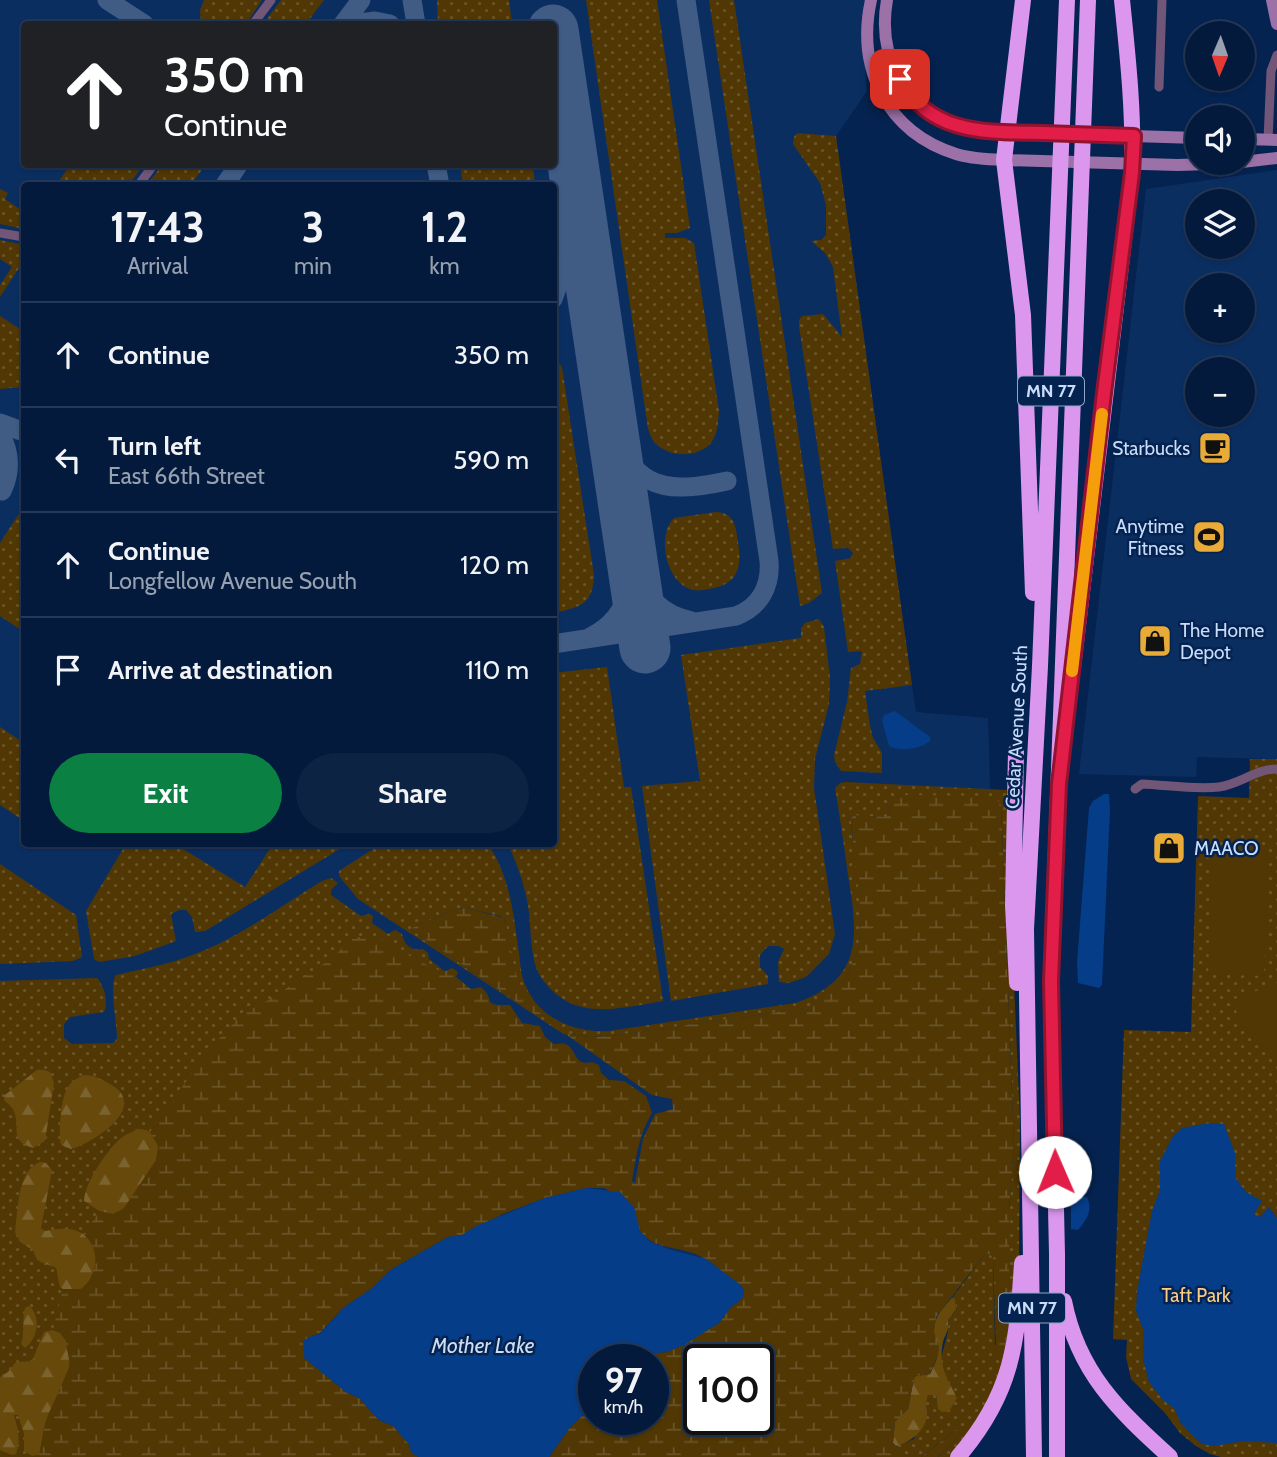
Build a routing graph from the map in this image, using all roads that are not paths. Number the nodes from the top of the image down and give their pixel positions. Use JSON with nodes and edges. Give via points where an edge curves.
{"nodes":[{"id":1,"x":271,"y":0,"type":"edge"},
{"id":2,"x":871,"y":0,"type":"edge"},
{"id":3,"x":887,"y":0,"type":"edge"},
{"id":4,"x":1023,"y":0,"type":"edge"},
{"id":5,"x":1066,"y":0,"type":"edge"},
{"id":6,"x":1088,"y":0,"type":"edge"},
{"id":7,"x":1122,"y":0,"type":"edge"},
{"id":8,"x":1162,"y":0,"type":"edge"},
{"id":9,"x":1272,"y":0,"type":"edge"},
{"id":10,"x":255,"y":21,"type":"edge"},
{"id":11,"x":1277,"y":24,"type":"edge"},
{"id":12,"x":1277,"y":55,"type":"edge"},
{"id":13,"x":1159,"y":87,"type":"dead end"},
{"id":14,"x":1006,"y":132,"type":"junction"},
{"id":15,"x":1134,"y":136,"type":"junction"},
{"id":16,"x":1185,"y":138,"type":"edge"},
{"id":17,"x":1255,"y":139,"type":"edge"},
{"id":18,"x":1273,"y":140,"type":"edge"},
{"id":19,"x":1277,"y":158,"type":"edge"},
{"id":20,"x":1004,"y":160,"type":"junction"},
{"id":21,"x":1255,"y":161,"type":"edge"},
{"id":22,"x":1132,"y":163,"type":"junction"},
{"id":23,"x":1185,"y":165,"type":"edge"},
{"id":24,"x":0,"y":233,"type":"edge"},
{"id":25,"x":21,"y":236,"type":"edge"},
{"id":26,"x":1016,"y":751,"type":"dead end"},
{"id":27,"x":1277,"y":769,"type":"edge"},
{"id":28,"x":1034,"y":782,"type":"junction"},
{"id":29,"x":1059,"y":784,"type":"junction"},
{"id":30,"x":1135,"y":789,"type":"dead end"},
{"id":31,"x":1028,"y":1105,"type":"junction"},
{"id":32,"x":1029,"y":1159,"type":"junction"},
{"id":33,"x":1057,"y":1254,"type":"junction"},
{"id":34,"x":958,"y":1457,"type":"edge"},
{"id":35,"x":1034,"y":1457,"type":"edge"},
{"id":36,"x":1057,"y":1457,"type":"edge"},
{"id":37,"x":1170,"y":1457,"type":"edge"}],
"edges":[{"from":1,"to":10,"type":"street"},
{"from":2,"to":20,"type":"main road","via":[[866,29],[872,73],[905,125],[929,143],[959,155]]},
{"from":3,"to":14,"type":"main road","via":[[885,40],[892,66],[907,93],[951,124],[974,131]]},
{"from":4,"to":14,"type":"highway"},
{"from":5,"to":28,"type":"highway","name":"Cedar Avenue South","number":"MN 77"},
{"from":6,"to":29,"type":"highway","number":"MN 77"},
{"from":7,"to":15,"type":"highway"},
{"from":8,"to":13,"type":"street"},
{"from":9,"to":11,"type":"main road"},
{"from":12,"to":18,"type":"street","via":[[1271,71]]},
{"from":14,"to":15,"type":"main road"},
{"from":14,"to":20,"type":"highway"},
{"from":15,"to":16,"type":"main road"},
{"from":15,"to":22,"type":"highway"},
{"from":17,"to":18,"type":"main road"},
{"from":19,"to":21,"type":"main road"},
{"from":20,"to":22,"type":"main road"},
{"from":20,"to":28,"type":"highway","via":[[1023,315],[1033,570]]},
{"from":22,"to":23,"type":"main road"},
{"from":22,"to":29,"type":"highway"},
{"from":24,"to":25,"type":"street"},
{"from":26,"to":31,"type":"highway","via":[[1013,905],[1020,1053]]},
{"from":27,"to":30,"type":"street","via":[[1217,787],[1142,784]]},
{"from":28,"to":31,"type":"highway","name":"Cedar Avenue South","number":"MN 77","via":[[1026,929]]},
{"from":29,"to":33,"type":"highway","number":"MN 77","via":[[1051,981]]},
{"from":31,"to":32,"type":"highway","name":"Cedar Avenue South","number":"MN 77"},
{"from":32,"to":34,"type":"highway","via":[[1014,1352],[992,1410]]},
{"from":32,"to":35,"type":"highway","name":"Cedar Avenue South","number":"MN 77"},
{"from":33,"to":36,"type":"highway","number":"MN 77"},
{"from":33,"to":37,"type":"highway","via":[[1069,1325],[1085,1363],[1117,1408]]}]}
